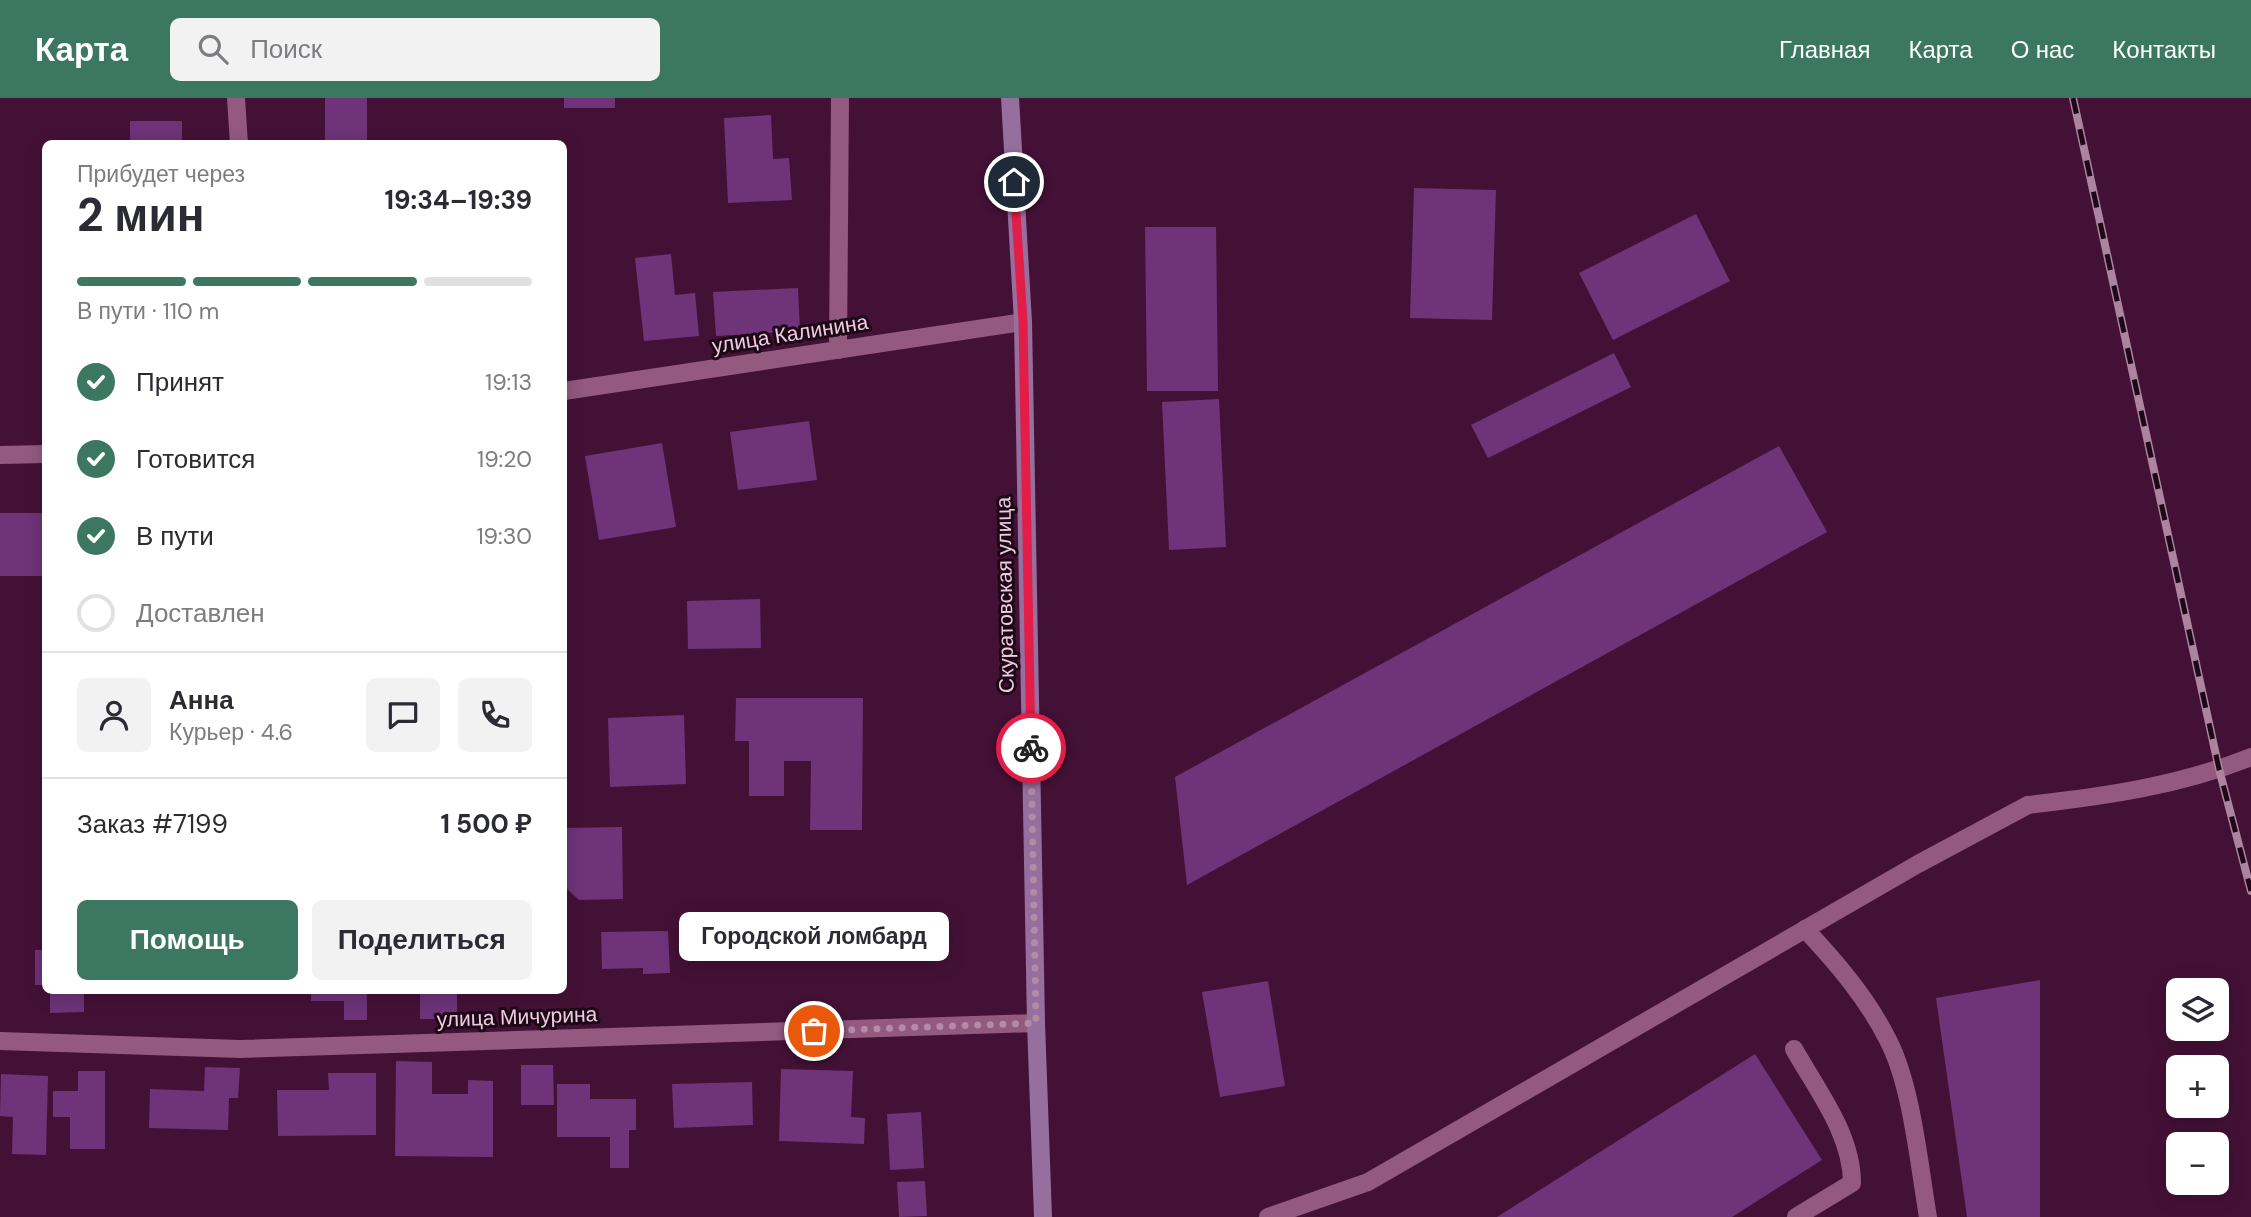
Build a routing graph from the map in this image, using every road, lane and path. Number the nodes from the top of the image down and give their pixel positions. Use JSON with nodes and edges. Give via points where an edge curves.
{"nodes":[{"id":1,"x":236,"y":98,"type":"edge"},
{"id":2,"x":840,"y":98,"type":"edge"},
{"id":3,"x":1010,"y":98,"type":"edge"},
{"id":4,"x":239,"y":140,"type":"edge"},
{"id":5,"x":1023,"y":321,"type":"junction"},
{"id":6,"x":838,"y":350,"type":"junction"},
{"id":7,"x":567,"y":391,"type":"edge"},
{"id":8,"x":42,"y":454,"type":"edge"},
{"id":9,"x":0,"y":455,"type":"edge"},
{"id":10,"x":2251,"y":757,"type":"edge"},
{"id":11,"x":1805,"y":929,"type":"junction"},
{"id":12,"x":1036,"y":1023,"type":"junction"},
{"id":13,"x":0,"y":1041,"type":"edge"},
{"id":14,"x":1794,"y":1049,"type":"dead end"},
{"id":15,"x":1802,"y":1215,"type":"edge"},
{"id":16,"x":1043,"y":1217,"type":"edge"},
{"id":17,"x":1268,"y":1217,"type":"edge"},
{"id":18,"x":1928,"y":1217,"type":"edge"}],
"edges":[{"from":1,"to":4,"type":"street"},
{"from":2,"to":6,"type":"street"},
{"from":3,"to":5,"type":"street","name":"Скуратовская улица"},
{"from":5,"to":6,"type":"street","name":"улица Калинина"},
{"from":5,"to":12,"type":"street","name":"Скуратовская улица"},
{"from":6,"to":7,"type":"street","name":"улица Калинина"},
{"from":8,"to":9,"type":"street"},
{"from":10,"to":11,"type":"street","via":[[2124,793],[2028,805]]},
{"from":11,"to":17,"type":"street","via":[[1368,1182]]},
{"from":11,"to":18,"type":"street","via":[[1843,970],[1889,1040],[1905,1087]]},
{"from":12,"to":13,"type":"street","name":"улица Мичурина","via":[[240,1048]]},
{"from":12,"to":16,"type":"street","name":"Скуратовская улица"},
{"from":14,"to":15,"type":"street","via":[[1843,1136],[1852,1169],[1852,1183]]}]}
